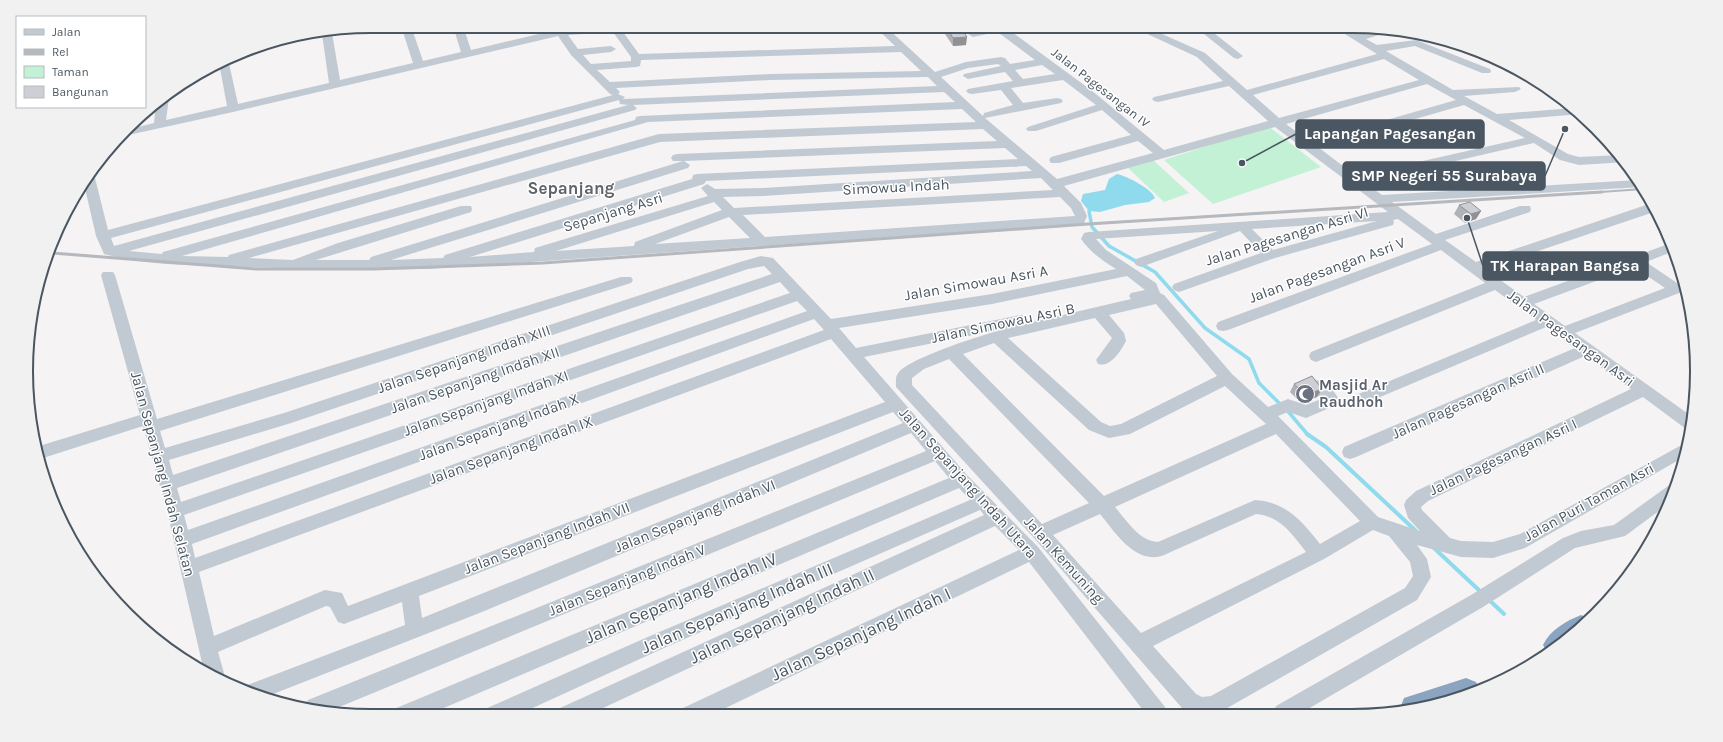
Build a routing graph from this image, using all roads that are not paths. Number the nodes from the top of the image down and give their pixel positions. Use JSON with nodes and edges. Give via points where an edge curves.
{"nodes":[{"id":1,"x":408,"y":33,"type":"edge"},
{"id":2,"x":460,"y":33,"type":"edge"},
{"id":3,"x":545,"y":33,"type":"edge"},
{"id":4,"x":562,"y":33,"type":"edge"},
{"id":5,"x":618,"y":33,"type":"edge"},
{"id":6,"x":886,"y":33,"type":"edge"},
{"id":7,"x":978,"y":33,"type":"edge"},
{"id":8,"x":1002,"y":33,"type":"edge"},
{"id":9,"x":1152,"y":33,"type":"edge"},
{"id":10,"x":1208,"y":33,"type":"edge"},
{"id":11,"x":1349,"y":33,"type":"edge"},
{"id":12,"x":973,"y":34,"type":"dead end"},
{"id":13,"x":1372,"y":34,"type":"edge"},
{"id":14,"x":327,"y":36,"type":"edge"},
{"id":15,"x":1357,"y":38,"type":"junction"},
{"id":16,"x":1375,"y":48,"type":"junction"},
{"id":17,"x":611,"y":49,"type":"dead end"},
{"id":18,"x":903,"y":49,"type":"junction"},
{"id":19,"x":984,"y":51,"type":"dead end"},
{"id":20,"x":575,"y":53,"type":"junction"},
{"id":21,"x":467,"y":54,"type":"junction"},
{"id":22,"x":1386,"y":55,"type":"junction"},
{"id":23,"x":1238,"y":56,"type":"dead end"},
{"id":24,"x":636,"y":57,"type":"junction"},
{"id":25,"x":913,"y":58,"type":"junction"},
{"id":26,"x":991,"y":61,"type":"junction"},
{"id":27,"x":1045,"y":61,"type":"junction"},
{"id":28,"x":705,"y":64,"type":"dead end"},
{"id":29,"x":419,"y":65,"type":"junction"},
{"id":30,"x":225,"y":67,"type":"edge"},
{"id":31,"x":589,"y":67,"type":"junction"},
{"id":32,"x":1008,"y":68,"type":"junction"},
{"id":33,"x":1486,"y":71,"type":"dead end"},
{"id":34,"x":934,"y":75,"type":"junction"},
{"id":35,"x":968,"y":76,"type":"dead end"},
{"id":36,"x":1065,"y":76,"type":"junction"},
{"id":37,"x":1430,"y":80,"type":"junction"},
{"id":38,"x":1232,"y":82,"type":"junction"},
{"id":39,"x":1021,"y":84,"type":"junction"},
{"id":40,"x":335,"y":85,"type":"junction"},
{"id":41,"x":608,"y":85,"type":"junction"},
{"id":42,"x":1004,"y":86,"type":"junction"},
{"id":43,"x":948,"y":89,"type":"junction"},
{"id":44,"x":1515,"y":89,"type":"dead end"},
{"id":45,"x":972,"y":91,"type":"dead end"},
{"id":46,"x":1452,"y":93,"type":"junction"},
{"id":47,"x":1245,"y":94,"type":"junction"},
{"id":48,"x":1158,"y":99,"type":"dead end"},
{"id":49,"x":1057,"y":101,"type":"dead end"},
{"id":50,"x":1465,"y":101,"type":"junction"},
{"id":51,"x":625,"y":102,"type":"junction"},
{"id":52,"x":965,"y":105,"type":"junction"},
{"id":53,"x":161,"y":106,"type":"edge"},
{"id":54,"x":1104,"y":106,"type":"junction"},
{"id":55,"x":1020,"y":107,"type":"junction"},
{"id":56,"x":233,"y":109,"type":"junction"},
{"id":57,"x":1569,"y":112,"type":"edge"},
{"id":58,"x":1497,"y":117,"type":"junction"},
{"id":59,"x":642,"y":120,"type":"junction"},
{"id":60,"x":987,"y":120,"type":"junction"},
{"id":61,"x":1276,"y":122,"type":"junction"},
{"id":62,"x":160,"y":125,"type":"junction"},
{"id":63,"x":1032,"y":129,"type":"dead end"},
{"id":64,"x":133,"y":131,"type":"edge"},
{"id":65,"x":1141,"y":136,"type":"junction"},
{"id":66,"x":659,"y":138,"type":"junction"},
{"id":67,"x":1536,"y":138,"type":"junction"},
{"id":68,"x":1006,"y":144,"type":"junction"},
{"id":69,"x":1309,"y":146,"type":"junction"},
{"id":70,"x":1161,"y":154,"type":"junction"},
{"id":71,"x":1615,"y":159,"type":"edge"},
{"id":72,"x":1055,"y":160,"type":"dead end"},
{"id":73,"x":681,"y":161,"type":"junction"},
{"id":74,"x":1029,"y":162,"type":"junction"},
{"id":75,"x":1045,"y":174,"type":"junction"},
{"id":76,"x":698,"y":180,"type":"junction"},
{"id":77,"x":1355,"y":180,"type":"junction"},
{"id":78,"x":90,"y":183,"type":"edge"},
{"id":79,"x":1634,"y":184,"type":"edge"},
{"id":80,"x":1059,"y":189,"type":"junction"},
{"id":81,"x":713,"y":195,"type":"junction"},
{"id":82,"x":1380,"y":199,"type":"junction"},
{"id":83,"x":466,"y":209,"type":"dead end"},
{"id":84,"x":1525,"y":209,"type":"dead end"},
{"id":85,"x":1648,"y":209,"type":"edge"},
{"id":86,"x":730,"y":212,"type":"junction"},
{"id":87,"x":1403,"y":217,"type":"junction"},
{"id":88,"x":1241,"y":226,"type":"junction"},
{"id":89,"x":103,"y":236,"type":"junction"},
{"id":90,"x":762,"y":242,"type":"junction"},
{"id":91,"x":1438,"y":242,"type":"junction"},
{"id":92,"x":1667,"y":249,"type":"edge"},
{"id":93,"x":109,"y":251,"type":"junction"},
{"id":94,"x":622,"y":252,"type":"junction"},
{"id":95,"x":1270,"y":255,"type":"junction"},
{"id":96,"x":520,"y":258,"type":"junction"},
{"id":97,"x":155,"y":259,"type":"junction"},
{"id":98,"x":768,"y":261,"type":"joint"},
{"id":99,"x":1635,"y":261,"type":"junction"},
{"id":100,"x":221,"y":262,"type":"junction"},
{"id":101,"x":1141,"y":262,"type":"dead end"},
{"id":102,"x":428,"y":264,"type":"junction"},
{"id":103,"x":291,"y":265,"type":"junction"},
{"id":104,"x":357,"y":266,"type":"junction"},
{"id":105,"x":1474,"y":268,"type":"junction"},
{"id":106,"x":1130,"y":271,"type":"junction"},
{"id":107,"x":108,"y":275,"type":"dead end"},
{"id":108,"x":782,"y":276,"type":"junction"},
{"id":109,"x":626,"y":280,"type":"dead end"},
{"id":110,"x":1496,"y":284,"type":"junction"},
{"id":111,"x":1678,"y":284,"type":"edge"},
{"id":112,"x":1179,"y":287,"type":"dead end"},
{"id":113,"x":1679,"y":287,"type":"edge"},
{"id":114,"x":798,"y":295,"type":"junction"},
{"id":115,"x":1156,"y":295,"type":"junction"},
{"id":116,"x":1523,"y":303,"type":"junction"},
{"id":117,"x":816,"y":313,"type":"junction"},
{"id":118,"x":1099,"y":313,"type":"junction"},
{"id":119,"x":1548,"y":321,"type":"junction"},
{"id":120,"x":1223,"y":326,"type":"dead end"},
{"id":121,"x":831,"y":329,"type":"junction"},
{"id":122,"x":1563,"y":332,"type":"junction"},
{"id":123,"x":996,"y":336,"type":"junction"},
{"id":124,"x":1587,"y":349,"type":"junction"},
{"id":125,"x":952,"y":353,"type":"junction"},
{"id":126,"x":853,"y":354,"type":"junction"},
{"id":127,"x":1316,"y":356,"type":"dead end"},
{"id":128,"x":1104,"y":360,"type":"dead end"},
{"id":129,"x":1227,"y":378,"type":"junction"},
{"id":130,"x":1317,"y":385,"type":"edge"},
{"id":131,"x":1644,"y":390,"type":"junction"},
{"id":132,"x":1361,"y":399,"type":"dead end"},
{"id":133,"x":896,"y":404,"type":"junction"},
{"id":134,"x":1276,"y":415,"type":"junction"},
{"id":135,"x":1686,"y":421,"type":"edge"},
{"id":136,"x":150,"y":423,"type":"junction"},
{"id":137,"x":914,"y":425,"type":"junction"},
{"id":138,"x":43,"y":452,"type":"edge"},
{"id":139,"x":1350,"y":452,"type":"dead end"},
{"id":140,"x":1680,"y":452,"type":"edge"},
{"id":141,"x":938,"y":453,"type":"junction"},
{"id":142,"x":160,"y":456,"type":"junction"},
{"id":143,"x":961,"y":480,"type":"junction"},
{"id":144,"x":167,"y":484,"type":"junction"},
{"id":145,"x":1665,"y":498,"type":"edge"},
{"id":146,"x":982,"y":502,"type":"junction"},
{"id":147,"x":1103,"y":506,"type":"junction"},
{"id":148,"x":175,"y":511,"type":"junction"},
{"id":149,"x":997,"y":517,"type":"junction"},
{"id":150,"x":1372,"y":522,"type":"junction"},
{"id":151,"x":1400,"y":532,"type":"junction"},
{"id":152,"x":1040,"y":533,"type":"junction"},
{"id":153,"x":182,"y":540,"type":"junction"},
{"id":154,"x":1446,"y":545,"type":"junction"},
{"id":155,"x":1032,"y":552,"type":"junction"},
{"id":156,"x":1318,"y":554,"type":"junction"},
{"id":157,"x":188,"y":568,"type":"junction"},
{"id":158,"x":409,"y":591,"type":"junction"},
{"id":159,"x":415,"y":630,"type":"junction"},
{"id":160,"x":1138,"y":644,"type":"junction"},
{"id":161,"x":209,"y":647,"type":"junction"},
{"id":162,"x":213,"y":670,"type":"edge"},
{"id":163,"x":260,"y":690,"type":"edge"},
{"id":164,"x":320,"y":705,"type":"edge"},
{"id":165,"x":418,"y":709,"type":"edge"},
{"id":166,"x":508,"y":709,"type":"edge"},
{"id":167,"x":580,"y":709,"type":"edge"},
{"id":168,"x":703,"y":709,"type":"edge"},
{"id":169,"x":1154,"y":709,"type":"edge"},
{"id":170,"x":1290,"y":709,"type":"edge"}],
"edges":[{"from":1,"to":29,"type":"street"},
{"from":2,"to":21,"type":"street"},
{"from":3,"to":21,"type":"street"},
{"from":4,"to":20,"type":"street"},
{"from":5,"to":24,"type":"street"},
{"from":6,"to":18,"type":"street"},
{"from":7,"to":12,"type":"street"},
{"from":8,"to":27,"type":"street","name":"Jalan Pagesangan IV"},
{"from":9,"to":38,"type":"street","via":[[1199,53]]},
{"from":10,"to":23,"type":"street"},
{"from":11,"to":15,"type":"street"},
{"from":13,"to":15,"type":"street"},
{"from":14,"to":40,"type":"street"},
{"from":15,"to":16,"type":"street"},
{"from":16,"to":22,"type":"street"},
{"from":16,"to":33,"type":"street","via":[[1416,43]]},
{"from":17,"to":20,"type":"street"},
{"from":18,"to":24,"type":"street"},
{"from":18,"to":25,"type":"street"},
{"from":19,"to":26,"type":"street"},
{"from":20,"to":31,"type":"street"},
{"from":21,"to":29,"type":"street"},
{"from":22,"to":37,"type":"street"},
{"from":22,"to":47,"type":"street"},
{"from":24,"to":31,"type":"street","via":[[636,64]]},
{"from":25,"to":28,"type":"street"},
{"from":25,"to":34,"type":"street"},
{"from":26,"to":32,"type":"street","via":[[1002,60]]},
{"from":26,"to":34,"type":"street","via":[[966,65]]},
{"from":27,"to":32,"type":"street"},
{"from":27,"to":36,"type":"street","name":"Jalan Pagesangan IV"},
{"from":29,"to":40,"type":"street"},
{"from":30,"to":56,"type":"street"},
{"from":31,"to":41,"type":"street"},
{"from":32,"to":35,"type":"street"},
{"from":32,"to":39,"type":"street"},
{"from":34,"to":41,"type":"street","via":[[770,77]]},
{"from":34,"to":43,"type":"street"},
{"from":36,"to":39,"type":"street"},
{"from":36,"to":54,"type":"street","name":"Jalan Pagesangan IV"},
{"from":37,"to":46,"type":"street"},
{"from":37,"to":61,"type":"street","name":"Simowua Indah"},
{"from":38,"to":47,"type":"street"},
{"from":38,"to":48,"type":"street"},
{"from":39,"to":42,"type":"street"},
{"from":40,"to":56,"type":"street"},
{"from":41,"to":51,"type":"street"},
{"from":42,"to":45,"type":"street"},
{"from":42,"to":55,"type":"street"},
{"from":43,"to":51,"type":"street"},
{"from":43,"to":52,"type":"street"},
{"from":44,"to":46,"type":"street"},
{"from":46,"to":50,"type":"street"},
{"from":47,"to":61,"type":"street"},
{"from":49,"to":55,"type":"street"},
{"from":50,"to":58,"type":"street"},
{"from":50,"to":69,"type":"street"},
{"from":51,"to":59,"type":"street"},
{"from":51,"to":89,"type":"street"},
{"from":51,"to":93,"type":"street"},
{"from":52,"to":59,"type":"street"},
{"from":52,"to":60,"type":"street"},
{"from":53,"to":62,"type":"street"},
{"from":54,"to":63,"type":"street"},
{"from":54,"to":65,"type":"street","name":"Jalan Pagesangan IV"},
{"from":55,"to":60,"type":"street"},
{"from":56,"to":62,"type":"street"},
{"from":57,"to":58,"type":"street"},
{"from":58,"to":67,"type":"street"},
{"from":59,"to":66,"type":"street"},
{"from":59,"to":97,"type":"street"},
{"from":60,"to":66,"type":"street"},
{"from":60,"to":68,"type":"street"},
{"from":61,"to":69,"type":"street","name":"Jalan Pagesangan Asri"},
{"from":61,"to":70,"type":"street","name":"Simowua Indah"},
{"from":62,"to":64,"type":"street"},
{"from":65,"to":70,"type":"street","name":"Jalan Pagesangan IV"},
{"from":65,"to":72,"type":"street"},
{"from":66,"to":73,"type":"street"},
{"from":66,"to":100,"type":"street"},
{"from":67,"to":71,"type":"street","via":[[1564,157],[1579,161]]},
{"from":67,"to":77,"type":"street"},
{"from":68,"to":73,"type":"street"},
{"from":68,"to":74,"type":"street"},
{"from":69,"to":77,"type":"street","name":"Jalan Pagesangan Asri"},
{"from":70,"to":80,"type":"street","name":"Simowua Indah"},
{"from":73,"to":76,"type":"street"},
{"from":73,"to":104,"type":"street"},
{"from":74,"to":75,"type":"street"},
{"from":74,"to":76,"type":"street"},
{"from":75,"to":80,"type":"street"},
{"from":75,"to":81,"type":"street","name":"Sepanjang Asri"},
{"from":76,"to":81,"type":"street"},
{"from":76,"to":102,"type":"street"},
{"from":77,"to":82,"type":"street","name":"Jalan Pagesangan Asri"},
{"from":78,"to":89,"type":"street"},
{"from":79,"to":82,"type":"street"},
{"from":80,"to":86,"type":"street","name":"Simowua Indah"},
{"from":80,"to":90,"type":"street","via":[[1076,206],[1081,216],[1079,220]]},
{"from":81,"to":86,"type":"street"},
{"from":81,"to":96,"type":"street","name":"Sepanjang Asri"},
{"from":82,"to":87,"type":"street","name":"Jalan Pagesangan Asri"},
{"from":83,"to":103,"type":"street","via":[[342,246]]},
{"from":84,"to":91,"type":"street","name":"Jalan Pagesangan Asri V"},
{"from":85,"to":105,"type":"street"},
{"from":86,"to":90,"type":"street"},
{"from":86,"to":94,"type":"street","name":"Simowua Indah"},
{"from":87,"to":88,"type":"street"},
{"from":87,"to":91,"type":"street","name":"Jalan Pagesangan Asri"},
{"from":87,"to":95,"type":"street","name":"Jalan Pagesangan Asri VI"},
{"from":88,"to":95,"type":"street"},
{"from":88,"to":101,"type":"street"},
{"from":88,"to":106,"type":"street","via":[[1089,236],[1088,239],[1101,252]]},
{"from":89,"to":93,"type":"street"},
{"from":90,"to":94,"type":"street"},
{"from":91,"to":105,"type":"street","name":"Jalan Pagesangan Asri"},
{"from":91,"to":120,"type":"street","name":"Jalan Pagesangan Asri V"},
{"from":92,"to":99,"type":"street"},
{"from":93,"to":97,"type":"street","via":[[130,257]]},
{"from":94,"to":96,"type":"street"},
{"from":95,"to":112,"type":"street","name":"Jalan Pagesangan Asri VI"},
{"from":96,"to":102,"type":"street"},
{"from":97,"to":100,"type":"street"},
{"from":98,"to":108,"type":"street","name":"Jalan Sepanjang Indah Utara"},
{"from":98,"to":142,"type":"street","name":"Jalan Sepanjang Indah XIII","via":[[745,265],[285,419]]},
{"from":99,"to":111,"type":"street"},
{"from":99,"to":116,"type":"street"},
{"from":100,"to":103,"type":"street"},
{"from":102,"to":104,"type":"street"},
{"from":103,"to":104,"type":"street"},
{"from":105,"to":110,"type":"street","name":"Jalan Pagesangan Asri"},
{"from":106,"to":115,"type":"street","via":[[1151,286]]},
{"from":106,"to":121,"type":"street","name":"Jalan Simowau Asri A"},
{"from":107,"to":136,"type":"street","name":"Jalan Sepanjang Indah Selatan"},
{"from":108,"to":114,"type":"street","name":"Jalan Sepanjang Indah Utara"},
{"from":108,"to":144,"type":"street","name":"Jalan Sepanjang Indah XII"},
{"from":109,"to":136,"type":"street"},
{"from":110,"to":116,"type":"street","name":"Jalan Pagesangan Asri"},
{"from":110,"to":127,"type":"street"},
{"from":113,"to":122,"type":"street"},
{"from":114,"to":117,"type":"street","name":"Jalan Sepanjang Indah Utara"},
{"from":114,"to":148,"type":"street","name":"Jalan Sepanjang Indah XI"},
{"from":115,"to":118,"type":"street","name":"Jalan Kemuning"},
{"from":115,"to":126,"type":"street","name":"Jalan Simowau Asri B"},
{"from":115,"to":129,"type":"street"},
{"from":116,"to":119,"type":"street","name":"Jalan Pagesangan Asri"},
{"from":117,"to":121,"type":"street","name":"Jalan Sepanjang Indah Utara"},
{"from":117,"to":153,"type":"street","name":"Jalan Sepanjang Indah X"},
{"from":118,"to":123,"type":"street","name":"Jalan Kemuning"},
{"from":118,"to":128,"type":"street","via":[[1119,337],[1119,341]]},
{"from":119,"to":122,"type":"street","name":"Jalan Pagesangan Asri"},
{"from":119,"to":132,"type":"street"},
{"from":121,"to":126,"type":"street","name":"Jalan Sepanjang Indah Utara"},
{"from":121,"to":157,"type":"street","name":"Jalan Sepanjang Indah IX"},
{"from":122,"to":124,"type":"street","name":"Jalan Pagesangan Asri"},
{"from":123,"to":125,"type":"street","name":"Jalan Kemuning"},
{"from":123,"to":129,"type":"street","via":[[1095,426],[1109,432],[1124,430]]},
{"from":124,"to":131,"type":"street","name":"Jalan Pagesangan Asri"},
{"from":124,"to":139,"type":"street","name":"Jalan Pagesangan Asri II"},
{"from":125,"to":147,"type":"street"},
{"from":125,"to":152,"type":"street","name":"Jalan Kemuning","via":[[910,371],[904,376],[904,387]]},
{"from":126,"to":133,"type":"street","name":"Jalan Sepanjang Indah Utara"},
{"from":129,"to":134,"type":"street"},
{"from":130,"to":134,"type":"street","via":[[1330,398],[1329,402],[1306,412],[1290,404]]},
{"from":131,"to":135,"type":"street","name":"Jalan Pagesangan Asri"},
{"from":131,"to":154,"type":"street","name":"Jalan Pagesangan Asri I","via":[[1422,496],[1412,506],[1414,513]]},
{"from":133,"to":137,"type":"street","name":"Jalan Sepanjang Indah Utara"},
{"from":133,"to":158,"type":"street","name":"Jalan Sepanjang Indah VII"},
{"from":134,"to":147,"type":"street"},
{"from":134,"to":150,"type":"street"},
{"from":136,"to":138,"type":"street"},
{"from":136,"to":142,"type":"street","name":"Jalan Sepanjang Indah Selatan"},
{"from":137,"to":141,"type":"street","name":"Jalan Sepanjang Indah Utara"},
{"from":137,"to":159,"type":"street","name":"Jalan Sepanjang Indah VI"},
{"from":140,"to":154,"type":"street","name":"Jalan Puri Taman Asri","via":[[1525,540],[1493,550],[1461,549]]},
{"from":141,"to":143,"type":"street","name":"Jalan Sepanjang Indah Utara"},
{"from":141,"to":164,"type":"street","name":"Jalan Sepanjang Indah V"},
{"from":142,"to":144,"type":"street","name":"Jalan Sepanjang Indah Selatan"},
{"from":143,"to":146,"type":"street","name":"Jalan Sepanjang Indah Utara"},
{"from":143,"to":165,"type":"street","name":"Jalan Sepanjang Indah IV"},
{"from":144,"to":148,"type":"street","name":"Jalan Sepanjang Indah Selatan"},
{"from":145,"to":170,"type":"street","via":[[1619,531],[1608,535],[1581,537],[1569,542],[1482,597]]},
{"from":146,"to":149,"type":"street","name":"Jalan Sepanjang Indah Utara"},
{"from":146,"to":166,"type":"street","name":"Jalan Sepanjang Indah III"},
{"from":147,"to":152,"type":"street"},
{"from":147,"to":156,"type":"street","via":[[1134,541],[1146,549],[1158,550],[1255,507],[1264,506],[1285,515]]},
{"from":148,"to":153,"type":"street","name":"Jalan Sepanjang Indah Selatan"},
{"from":149,"to":155,"type":"street","name":"Jalan Sepanjang Indah Utara"},
{"from":149,"to":167,"type":"street","name":"Jalan Sepanjang Indah II"},
{"from":150,"to":151,"type":"street","name":"Jalan Puri Taman Asri"},
{"from":150,"to":156,"type":"street"},
{"from":151,"to":154,"type":"street","name":"Jalan Puri Taman Asri"},
{"from":151,"to":160,"type":"street","name":"Jalan Kemuning","via":[[1418,560],[1422,577],[1411,594],[1215,704],[1197,706],[1189,701]]},
{"from":152,"to":160,"type":"street","name":"Jalan Kemuning"},
{"from":153,"to":157,"type":"street","name":"Jalan Sepanjang Indah Selatan"},
{"from":155,"to":168,"type":"street","name":"Jalan Sepanjang Indah I"},
{"from":155,"to":169,"type":"street","name":"Jalan Sepanjang Indah Utara"},
{"from":156,"to":160,"type":"street"},
{"from":157,"to":161,"type":"street","name":"Jalan Sepanjang Indah Selatan"},
{"from":158,"to":159,"type":"street"},
{"from":158,"to":161,"type":"street","name":"Jalan Sepanjang Indah VII","via":[[344,616],[336,599],[325,598]]},
{"from":159,"to":163,"type":"street","name":"Jalan Sepanjang Indah VI"},
{"from":161,"to":162,"type":"street","name":"Jalan Sepanjang Indah Selatan"}]}
